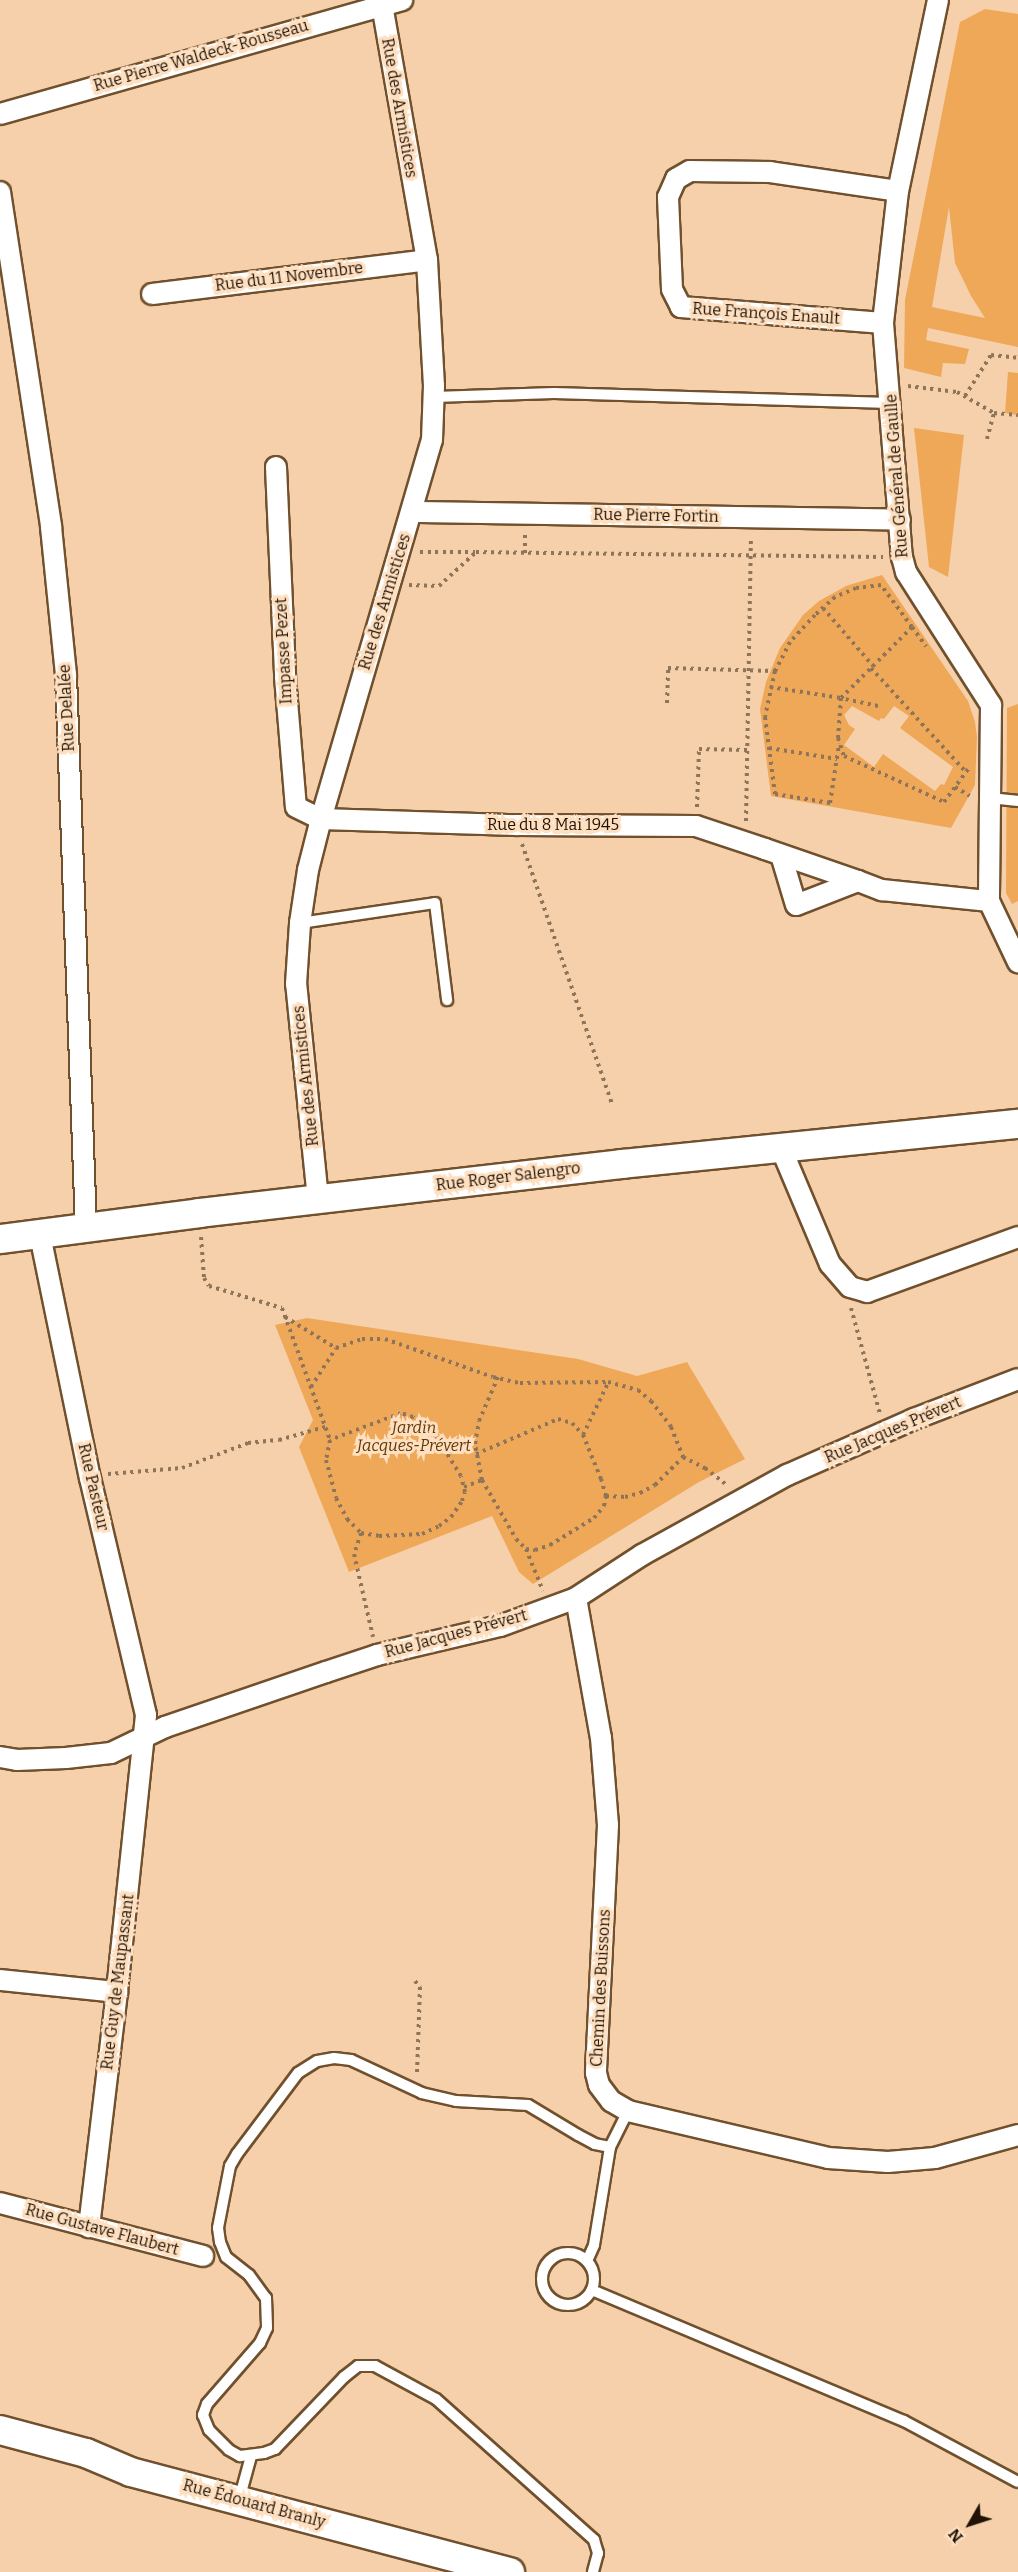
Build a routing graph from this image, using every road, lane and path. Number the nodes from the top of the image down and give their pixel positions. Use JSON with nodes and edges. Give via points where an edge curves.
{"nodes":[{"id":1,"x":402,"y":0,"type":"edge"},
{"id":2,"x":938,"y":0,"type":"edge"},
{"id":3,"x":381,"y":2,"type":"edge"},
{"id":4,"x":0,"y":114,"type":"edge"},
{"id":5,"x":898,"y":191,"type":"junction"},
{"id":6,"x":0,"y":192,"type":"edge"},
{"id":7,"x":427,"y":260,"type":"junction"},
{"id":8,"x":152,"y":294,"type":"dead end"},
{"id":9,"x":883,"y":323,"type":"junction"},
{"id":10,"x":1018,"y":358,"type":"edge"},
{"id":11,"x":890,"y":394,"type":"junction"},
{"id":12,"x":965,"y":396,"type":"junction"},
{"id":13,"x":434,"y":397,"type":"junction"},
{"id":14,"x":994,"y":413,"type":"junction"},
{"id":15,"x":1018,"y":415,"type":"edge"},
{"id":16,"x":987,"y":439,"type":"dead end"},
{"id":17,"x":276,"y":467,"type":"dead end"},
{"id":18,"x":412,"y":512,"type":"junction"},
{"id":19,"x":751,"y":518,"type":"junction"},
{"id":20,"x":900,"y":520,"type":"junction"},
{"id":21,"x":437,"y":552,"type":"dead end"},
{"id":22,"x":476,"y":552,"type":"junction"},
{"id":23,"x":751,"y":557,"type":"junction"},
{"id":24,"x":902,"y":557,"type":"junction"},
{"id":25,"x":390,"y":584,"type":"junction"},
{"id":26,"x":823,"y":608,"type":"junction"},
{"id":27,"x":912,"y":627,"type":"junction"},
{"id":28,"x":931,"y":654,"type":"dead end"},
{"id":29,"x":872,"y":667,"type":"junction"},
{"id":30,"x":749,"y":669,"type":"junction"},
{"id":31,"x":775,"y":671,"type":"junction"},
{"id":32,"x":770,"y":687,"type":"junction"},
{"id":33,"x":841,"y":698,"type":"junction"},
{"id":34,"x":667,"y":703,"type":"dead end"},
{"id":35,"x":878,"y":706,"type":"dead end"},
{"id":36,"x":840,"y":743,"type":"junction"},
{"id":37,"x":769,"y":748,"type":"junction"},
{"id":38,"x":748,"y":750,"type":"junction"},
{"id":39,"x":837,"y":759,"type":"junction"},
{"id":40,"x":971,"y":764,"type":"dead end"},
{"id":41,"x":966,"y":772,"type":"junction"},
{"id":42,"x":990,"y":798,"type":"junction"},
{"id":43,"x":1018,"y":801,"type":"edge"},
{"id":44,"x":321,"y":819,"type":"junction"},
{"id":45,"x":516,"y":825,"type":"junction"},
{"id":46,"x":696,"y":826,"type":"junction"},
{"id":47,"x":746,"y":842,"type":"junction"},
{"id":48,"x":781,"y":855,"type":"junction"},
{"id":49,"x":858,"y":881,"type":"junction"},
{"id":50,"x":989,"y":901,"type":"junction"},
{"id":51,"x":300,"y":923,"type":"junction"},
{"id":52,"x":1018,"y":962,"type":"edge"},
{"id":53,"x":447,"y":1000,"type":"dead end"},
{"id":54,"x":612,"y":1104,"type":"dead end"},
{"id":55,"x":1018,"y":1124,"type":"edge"},
{"id":56,"x":781,"y":1148,"type":"junction"},
{"id":57,"x":318,"y":1199,"type":"junction"},
{"id":58,"x":199,"y":1212,"type":"junction"},
{"id":59,"x":86,"y":1229,"type":"junction"},
{"id":60,"x":40,"y":1235,"type":"junction"},
{"id":61,"x":1018,"y":1237,"type":"edge"},
{"id":62,"x":0,"y":1239,"type":"edge"},
{"id":63,"x":850,"y":1287,"type":"junction"},
{"id":64,"x":285,"y":1317,"type":"junction"},
{"id":65,"x":336,"y":1348,"type":"junction"},
{"id":66,"x":498,"y":1377,"type":"junction"},
{"id":67,"x":1018,"y":1378,"type":"edge"},
{"id":68,"x":608,"y":1382,"type":"junction"},
{"id":69,"x":311,"y":1387,"type":"junction"},
{"id":70,"x":325,"y":1427,"type":"junction"},
{"id":71,"x":885,"y":1432,"type":"junction"},
{"id":72,"x":583,"y":1435,"type":"junction"},
{"id":73,"x":330,"y":1440,"type":"junction"},
{"id":74,"x":476,"y":1454,"type":"junction"},
{"id":75,"x":683,"y":1457,"type":"junction"},
{"id":76,"x":90,"y":1478,"type":"junction"},
{"id":77,"x":482,"y":1480,"type":"junction"},
{"id":78,"x":464,"y":1487,"type":"junction"},
{"id":79,"x":606,"y":1496,"type":"junction"},
{"id":80,"x":736,"y":1502,"type":"junction"},
{"id":81,"x":361,"y":1533,"type":"junction"},
{"id":82,"x":526,"y":1549,"type":"junction"},
{"id":83,"x":576,"y":1598,"type":"junction"},
{"id":84,"x":549,"y":1608,"type":"junction"},
{"id":85,"x":377,"y":1655,"type":"junction"},
{"id":86,"x":144,"y":1737,"type":"junction"},
{"id":87,"x":0,"y":1757,"type":"edge"},
{"id":88,"x":0,"y":1980,"type":"edge"},
{"id":89,"x":415,"y":1981,"type":"dead end"},
{"id":90,"x":117,"y":1992,"type":"junction"},
{"id":91,"x":414,"y":2089,"type":"junction"},
{"id":92,"x":628,"y":2111,"type":"junction"},
{"id":93,"x":1018,"y":2135,"type":"edge"},
{"id":94,"x":610,"y":2147,"type":"junction"},
{"id":95,"x":0,"y":2204,"type":"edge"},
{"id":96,"x":89,"y":2227,"type":"junction"},
{"id":97,"x":203,"y":2256,"type":"joint"},
{"id":98,"x":226,"y":2257,"type":"junction"},
{"id":99,"x":587,"y":2261,"type":"junction"},
{"id":100,"x":592,"y":2290,"type":"junction"},
{"id":101,"x":0,"y":2430,"type":"edge"},
{"id":102,"x":251,"y":2456,"type":"junction"},
{"id":103,"x":1018,"y":2482,"type":"edge"},
{"id":104,"x":239,"y":2500,"type":"junction"},
{"id":105,"x":510,"y":2572,"type":"edge"},
{"id":106,"x":593,"y":2572,"type":"edge"}],
"edges":[{"from":1,"to":3,"type":"street","name":"Rue Pierre Waldeck-Rousseau"},
{"from":2,"to":5,"type":"street","name":"Rue Général de Gaulle"},
{"from":3,"to":4,"type":"street","name":"Rue Pierre Waldeck-Rousseau"},
{"from":3,"to":7,"type":"street","name":"Rue des Armistices"},
{"from":5,"to":9,"type":"street","name":"Rue Général de Gaulle"},
{"from":5,"to":9,"type":"street","name":"Rue François Enault","via":[[770,172],[690,171],[676,179],[668,197],[672,289],[681,307]]},
{"from":6,"to":59,"type":"street","name":"Rue Delalée","via":[[51,527],[66,675]]},
{"from":7,"to":8,"type":"street","name":"Rue du 11 Novembre"},
{"from":7,"to":13,"type":"street","name":"Rue des Armistices"},
{"from":9,"to":11,"type":"street","name":"Rue Général de Gaulle"},
{"from":10,"to":12,"type":"path","via":[[991,355]]},
{"from":11,"to":12,"type":"path","via":[[957,392]]},
{"from":11,"to":13,"type":"lane","via":[[554,393]]},
{"from":11,"to":20,"type":"street","name":"Rue Général de Gaulle"},
{"from":12,"to":14,"type":"path"},
{"from":13,"to":18,"type":"street","name":"Rue des Armistices","via":[[432,440]]},
{"from":14,"to":15,"type":"path"},
{"from":14,"to":16,"type":"path"},
{"from":17,"to":44,"type":"street","name":"Impasse Pezet","via":[[285,678],[296,807]]},
{"from":18,"to":19,"type":"street","name":"Rue Pierre Fortin"},
{"from":18,"to":25,"type":"street","name":"Rue des Armistices"},
{"from":19,"to":20,"type":"street","name":"Rue Pierre Fortin"},
{"from":19,"to":23,"type":"path"},
{"from":20,"to":24,"type":"street","name":"Rue Général de Gaulle"},
{"from":21,"to":22,"type":"path"},
{"from":22,"to":23,"type":"path"},
{"from":22,"to":25,"type":"path","via":[[439,586]]},
{"from":23,"to":24,"type":"path"},
{"from":23,"to":30,"type":"path"},
{"from":24,"to":42,"type":"street","name":"Rue Général de Gaulle","via":[[906,573],[991,705]]},
{"from":25,"to":44,"type":"street","name":"Rue des Armistices"},
{"from":26,"to":27,"type":"path","via":[[835,597],[856,588],[881,585]]},
{"from":26,"to":29,"type":"path"},
{"from":26,"to":31,"type":"path","via":[[790,642]]},
{"from":27,"to":28,"type":"path"},
{"from":27,"to":29,"type":"path"},
{"from":29,"to":33,"type":"path"},
{"from":29,"to":41,"type":"path"},
{"from":30,"to":31,"type":"path"},
{"from":30,"to":34,"type":"path","via":[[668,668]]},
{"from":30,"to":38,"type":"path"},
{"from":31,"to":32,"type":"path"},
{"from":32,"to":33,"type":"path"},
{"from":32,"to":37,"type":"path","via":[[765,717]]},
{"from":33,"to":35,"type":"path"},
{"from":33,"to":36,"type":"path","via":[[837,719]]},
{"from":36,"to":39,"type":"path"},
{"from":36,"to":41,"type":"path","via":[[844,756],[944,802]]},
{"from":37,"to":39,"type":"path"},
{"from":37,"to":39,"type":"path","via":[[775,794],[830,803]]},
{"from":38,"to":46,"type":"path","via":[[699,749]]},
{"from":38,"to":47,"type":"path"},
{"from":40,"to":41,"type":"path"},
{"from":42,"to":43,"type":"lane"},
{"from":42,"to":50,"type":"street","name":"Rue Général de Gaulle"},
{"from":44,"to":45,"type":"street","name":"Rue du 8 Mai 1945"},
{"from":44,"to":51,"type":"street","name":"Rue des Armistices"},
{"from":45,"to":46,"type":"street","name":"Rue du 8 Mai 1945"},
{"from":45,"to":54,"type":"path"},
{"from":46,"to":47,"type":"street","name":"Rue du 8 Mai 1945"},
{"from":47,"to":48,"type":"street","name":"Rue du 8 Mai 1945"},
{"from":48,"to":49,"type":"street","name":"Rue du 8 Mai 1945"},
{"from":48,"to":49,"type":"street","via":[[796,905]]},
{"from":49,"to":50,"type":"street","name":"Rue du 8 Mai 1945","via":[[882,890]]},
{"from":50,"to":52,"type":"street","name":"Rue Général de Gaulle"},
{"from":51,"to":53,"type":"lane","via":[[435,903]]},
{"from":51,"to":57,"type":"street","name":"Rue des Armistices","via":[[297,984]]},
{"from":55,"to":56,"type":"main road","name":"Rue Roger Salengro"},
{"from":56,"to":57,"type":"main road","name":"Rue Roger Salengro"},
{"from":56,"to":63,"type":"street","via":[[830,1264]]},
{"from":57,"to":58,"type":"main road","name":"Rue Roger Salengro"},
{"from":58,"to":59,"type":"main road","name":"Rue Roger Salengro"},
{"from":58,"to":64,"type":"path","via":[[204,1278],[209,1286],[282,1308]]},
{"from":59,"to":60,"type":"main road","name":"Rue Roger Salengro"},
{"from":60,"to":62,"type":"main road","name":"Rue Roger Salengro"},
{"from":60,"to":76,"type":"street","name":"Rue Pasteur"},
{"from":61,"to":63,"type":"street","via":[[867,1292]]},
{"from":63,"to":71,"type":"path","via":[[852,1311]]},
{"from":64,"to":65,"type":"path"},
{"from":64,"to":69,"type":"path"},
{"from":65,"to":66,"type":"path","via":[[362,1339],[385,1339]]},
{"from":65,"to":69,"type":"path"},
{"from":66,"to":68,"type":"path","via":[[520,1383]]},
{"from":66,"to":74,"type":"path","via":[[479,1421]]},
{"from":67,"to":71,"type":"street","name":"Rue Jacques Prévert"},
{"from":68,"to":72,"type":"path"},
{"from":68,"to":75,"type":"path","via":[[638,1390],[651,1401],[670,1427]]},
{"from":69,"to":70,"type":"path"},
{"from":70,"to":73,"type":"path"},
{"from":70,"to":76,"type":"path","via":[[279,1440],[248,1443],[182,1468],[117,1472]]},
{"from":71,"to":80,"type":"street","name":"Rue Jacques Prévert"},
{"from":72,"to":74,"type":"path","via":[[572,1423],[558,1419]]},
{"from":72,"to":79,"type":"path"},
{"from":73,"to":78,"type":"path","via":[[401,1413],[413,1416],[446,1452]]},
{"from":73,"to":81,"type":"path","via":[[326,1460],[336,1498],[347,1519]]},
{"from":74,"to":77,"type":"path"},
{"from":75,"to":79,"type":"path","via":[[655,1485],[625,1497]]},
{"from":75,"to":80,"type":"path","via":[[724,1481]]},
{"from":76,"to":86,"type":"street","name":"Rue Pasteur","via":[[146,1715]]},
{"from":77,"to":78,"type":"path"},
{"from":77,"to":82,"type":"path","via":[[516,1539]]},
{"from":78,"to":81,"type":"path","via":[[462,1502],[451,1516],[422,1534]]},
{"from":79,"to":82,"type":"path","via":[[604,1506],[594,1518],[550,1545]]},
{"from":80,"to":83,"type":"street","name":"Rue Jacques Prévert"},
{"from":81,"to":85,"type":"path","via":[[354,1554]]},
{"from":82,"to":84,"type":"path"},
{"from":83,"to":84,"type":"street","name":"Rue Jacques Prévert"},
{"from":83,"to":92,"type":"street","name":"Chemin des Buissons","via":[[601,1738],[608,1825],[596,2073],[599,2085],[611,2101]]},
{"from":84,"to":85,"type":"street","name":"Rue Jacques Prévert","via":[[500,1626]]},
{"from":85,"to":86,"type":"street","name":"Rue Jacques Prévert"},
{"from":86,"to":87,"type":"street","name":"Rue Jacques Prévert","via":[[111,1753],[17,1760]]},
{"from":86,"to":90,"type":"street","name":"Rue Guy de Maupassant"},
{"from":88,"to":90,"type":"street"},
{"from":89,"to":91,"type":"path","via":[[420,1987],[419,2062]]},
{"from":90,"to":96,"type":"street","name":"Rue Guy de Maupassant"},
{"from":91,"to":94,"type":"lane","via":[[456,2101],[528,2105],[594,2144]]},
{"from":91,"to":98,"type":"lane","via":[[351,2060],[317,2061],[298,2073],[230,2166],[218,2228]]},
{"from":92,"to":93,"type":"street","name":"Chemin des Buissons","via":[[840,2159],[888,2162],[935,2158]]},
{"from":92,"to":94,"type":"lane"},
{"from":94,"to":99,"type":"lane","via":[[594,2245]]},
{"from":95,"to":96,"type":"street","name":"Rue Gustave Flaubert"},
{"from":96,"to":97,"type":"street","name":"Rue Gustave Flaubert"},
{"from":97,"to":98,"type":"lane"},
{"from":98,"to":102,"type":"lane","via":[[249,2275],[266,2298],[267,2328],[260,2343],[207,2404],[203,2415],[209,2430],[229,2450]]},
{"from":99,"to":100,"type":"lane","via":[[594,2275]]},
{"from":99,"to":100,"type":"lane","via":[[572,2254],[556,2256],[544,2269],[543,2286],[552,2299],[567,2305],[582,2301]]},
{"from":100,"to":103,"type":"lane","via":[[904,2421]]},
{"from":101,"to":104,"type":"main road","name":"Rue Édouard Branly","via":[[86,2453],[130,2472]]},
{"from":102,"to":104,"type":"lane"},
{"from":102,"to":106,"type":"lane","via":[[275,2449],[358,2366],[375,2366],[436,2399],[594,2540],[598,2553]]},
{"from":104,"to":105,"type":"main road","name":"Rue Édouard Branly"}]}
